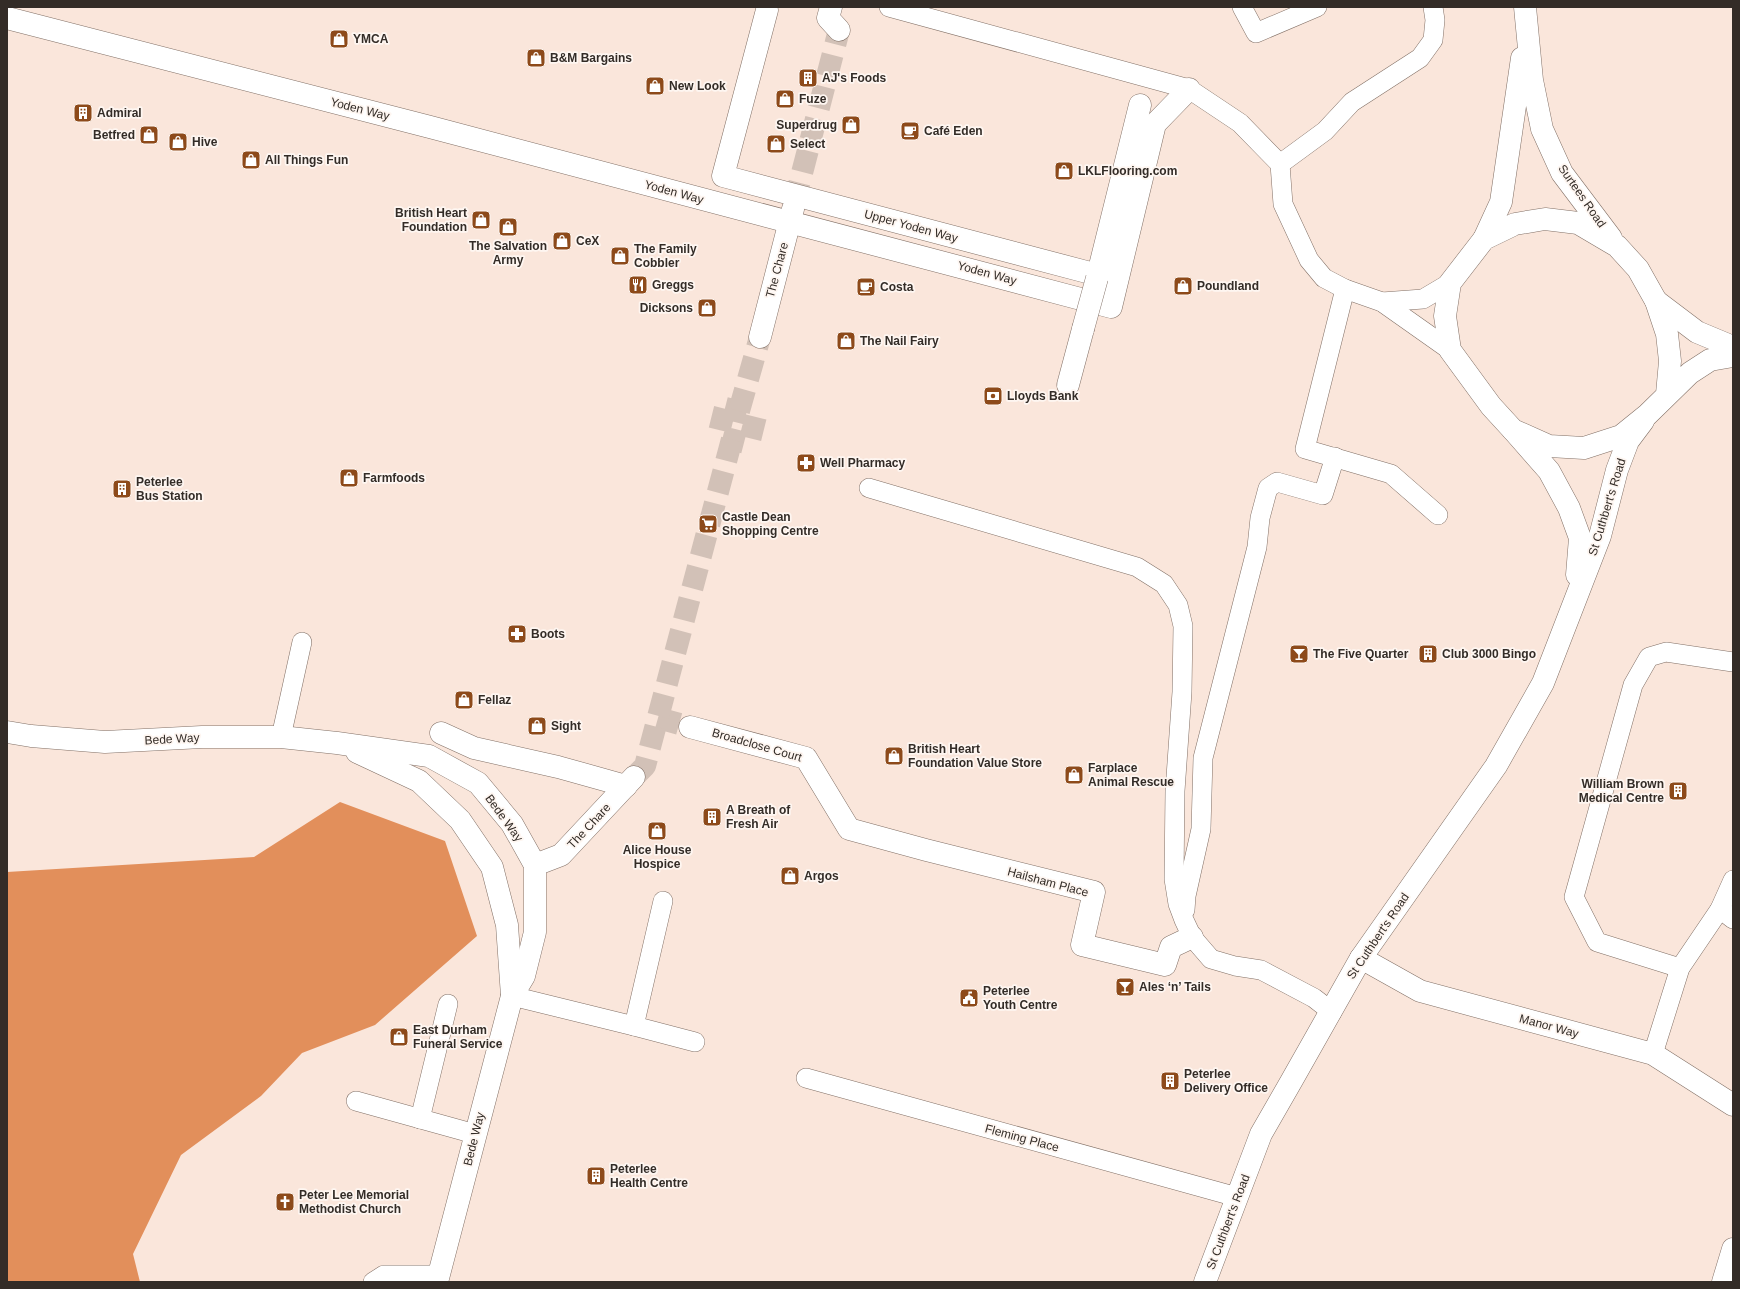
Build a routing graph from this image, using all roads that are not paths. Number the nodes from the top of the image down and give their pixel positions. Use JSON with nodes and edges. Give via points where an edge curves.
{"nodes":[{"id":1,"x":831,"y":7,"type":"edge"},
{"id":2,"x":889,"y":7,"type":"edge"},
{"id":3,"x":1242,"y":7,"type":"edge"},
{"id":4,"x":1317,"y":7,"type":"edge"},
{"id":5,"x":1433,"y":7,"type":"edge"},
{"id":6,"x":1525,"y":7,"type":"edge"},
{"id":7,"x":766,"y":10,"type":"dead end"},
{"id":8,"x":7,"y":18,"type":"edge"},
{"id":9,"x":1526,"y":28,"type":"junction"},
{"id":10,"x":839,"y":30,"type":"dead end"},
{"id":11,"x":1189,"y":89,"type":"junction"},
{"id":12,"x":1140,"y":105,"type":"dead end"},
{"id":13,"x":1280,"y":164,"type":"junction"},
{"id":14,"x":792,"y":213,"type":"junction"},
{"id":15,"x":1484,"y":239,"type":"junction"},
{"id":16,"x":1617,"y":246,"type":"junction"},
{"id":17,"x":1097,"y":276,"type":"junction"},
{"id":18,"x":1450,"y":283,"type":"junction"},
{"id":19,"x":1345,"y":289,"type":"junction"},
{"id":20,"x":1656,"y":301,"type":"junction"},
{"id":21,"x":1382,"y":302,"type":"junction"},
{"id":22,"x":760,"y":337,"type":"tunnel mouth"},
{"id":23,"x":1733,"y":347,"type":"edge"},
{"id":24,"x":1450,"y":350,"type":"junction"},
{"id":25,"x":1733,"y":356,"type":"edge"},
{"id":26,"x":1068,"y":386,"type":"dead end"},
{"id":27,"x":1667,"y":394,"type":"junction"},
{"id":28,"x":1647,"y":415,"type":"junction"},
{"id":29,"x":1514,"y":430,"type":"junction"},
{"id":30,"x":1335,"y":457,"type":"junction"},
{"id":31,"x":869,"y":488,"type":"dead end"},
{"id":32,"x":1438,"y":515,"type":"dead end"},
{"id":33,"x":1574,"y":602,"type":"junction"},
{"id":34,"x":302,"y":642,"type":"dead end"},
{"id":35,"x":1733,"y":662,"type":"edge"},
{"id":36,"x":690,"y":727,"type":"tunnel mouth"},
{"id":37,"x":7,"y":732,"type":"edge"},
{"id":38,"x":441,"y":733,"type":"dead end"},
{"id":39,"x":281,"y":737,"type":"junction"},
{"id":40,"x":337,"y":743,"type":"junction"},
{"id":41,"x":926,"y":850,"type":"joint"},
{"id":42,"x":535,"y":865,"type":"junction"},
{"id":43,"x":1733,"y":880,"type":"edge"},
{"id":44,"x":664,"y":901,"type":"dead end"},
{"id":45,"x":1727,"y":914,"type":"edge"},
{"id":46,"x":1188,"y":929,"type":"junction"},
{"id":47,"x":1361,"y":958,"type":"junction"},
{"id":48,"x":1680,"y":968,"type":"junction"},
{"id":49,"x":512,"y":996,"type":"junction"},
{"id":50,"x":448,"y":1004,"type":"dead end"},
{"id":51,"x":1332,"y":1012,"type":"junction"},
{"id":52,"x":634,"y":1026,"type":"junction"},
{"id":53,"x":695,"y":1042,"type":"dead end"},
{"id":54,"x":1653,"y":1054,"type":"junction"},
{"id":55,"x":806,"y":1078,"type":"dead end"},
{"id":56,"x":356,"y":1101,"type":"dead end"},
{"id":57,"x":1733,"y":1105,"type":"edge"},
{"id":58,"x":420,"y":1119,"type":"junction"},
{"id":59,"x":475,"y":1134,"type":"junction"},
{"id":60,"x":1237,"y":1197,"type":"junction"},
{"id":61,"x":1733,"y":1249,"type":"edge"},
{"id":62,"x":438,"y":1279,"type":"edge"},
{"id":63,"x":373,"y":1282,"type":"edge"},
{"id":64,"x":1206,"y":1282,"type":"edge"},
{"id":65,"x":1724,"y":1282,"type":"edge"}],
"edges":[{"from":1,"to":10,"type":"street","via":[[828,18]]},
{"from":2,"to":11,"type":"lane"},
{"from":3,"to":4,"type":"lane","via":[[1256,33]]},
{"from":5,"to":13,"type":"lane","via":[[1433,40],[1420,58],[1352,102],[1325,130]]},
{"from":6,"to":9,"type":"street","name":"Surtees Road"},
{"from":7,"to":17,"type":"street","name":"Upper Yoden Way","via":[[724,176]]},
{"from":8,"to":14,"type":"street","name":"Yoden Way","via":[[430,127]]},
{"from":9,"to":15,"type":"street","name":"Surtees Road","via":[[1501,202]]},
{"from":9,"to":16,"type":"street","name":"Surtees Road","via":[[1532,80],[1542,129],[1562,173]]},
{"from":11,"to":13,"type":"lane","via":[[1240,123]]},
{"from":11,"to":14,"type":"street","name":"Yoden Way","via":[[1154,124],[1111,306]]},
{"from":12,"to":17,"type":"street"},
{"from":13,"to":19,"type":"lane","via":[[1283,204],[1309,260],[1324,278]]},
{"from":14,"to":22,"type":"street","name":"The Chare"},
{"from":15,"to":16,"type":"street","via":[[1515,224],[1545,219],[1578,223]]},
{"from":15,"to":18,"type":"street"},
{"from":16,"to":20,"type":"street","via":[[1638,268]]},
{"from":17,"to":26,"type":"street","bridge":true},
{"from":18,"to":21,"type":"lane","via":[[1423,299]]},
{"from":18,"to":24,"type":"street","via":[[1445,316]]},
{"from":19,"to":21,"type":"lane"},
{"from":19,"to":30,"type":"lane","via":[[1305,449]]},
{"from":20,"to":23,"type":"street","via":[[1697,332]]},
{"from":20,"to":27,"type":"street","via":[[1668,340],[1670,361]]},
{"from":21,"to":24,"type":"lane"},
{"from":24,"to":29,"type":"street","name":"St Cuthbert's Road","via":[[1491,406]]},
{"from":25,"to":27,"type":"street","via":[[1710,360],[1690,373]]},
{"from":27,"to":28,"type":"street"},
{"from":28,"to":29,"type":"street","via":[[1621,436],[1584,448],[1549,446]]},
{"from":28,"to":33,"type":"street","name":"St Cuthbert's Road","via":[[1628,441],[1617,470],[1600,536]]},
{"from":29,"to":33,"type":"street","name":"St Cuthbert's Road","via":[[1549,471],[1569,508],[1580,538]]},
{"from":30,"to":32,"type":"lane","via":[[1391,474]]},
{"from":30,"to":46,"type":"lane","via":[[1323,495],[1277,482],[1268,488],[1260,518],[1258,547],[1203,758],[1201,830],[1186,896]]},
{"from":31,"to":46,"type":"lane","via":[[1137,567],[1164,584],[1178,605],[1183,626],[1182,692],[1175,791],[1174,879],[1178,904]]},
{"from":33,"to":47,"type":"street","name":"St Cuthbert's Road","via":[[1543,683],[1496,766]]},
{"from":34,"to":39,"type":"lane"},
{"from":35,"to":48,"type":"lane","via":[[1666,652],[1649,657],[1633,684],[1574,897],[1597,942]]},
{"from":36,"to":41,"type":"street","name":"Broadclose Court","via":[[806,758],[849,828]]},
{"from":37,"to":39,"type":"street","name":"Bede Way","via":[[105,742],[202,737]]},
{"from":38,"to":42,"type":"street","name":"The Chare","via":[[474,748],[630,781],[561,855]]},
{"from":39,"to":40,"type":"street","name":"Bede Way"},
{"from":40,"to":42,"type":"street","name":"Bede Way","via":[[429,756],[478,783],[512,824]]},
{"from":40,"to":49,"type":"street","name":"Bede Way","via":[[419,781],[460,820],[492,867],[507,925]]},
{"from":41,"to":46,"type":"street","name":"Hailsham Place","via":[[1094,892],[1082,945],[1165,965],[1171,947]]},
{"from":42,"to":49,"type":"street","name":"Bede Way","via":[[535,932],[524,976]]},
{"from":43,"to":45,"type":"lane"},
{"from":44,"to":52,"type":"lane"},
{"from":45,"to":48,"type":"lane"},
{"from":46,"to":51,"type":"lane","via":[[1211,958],[1235,966],[1260,970],[1314,998]]},
{"from":47,"to":51,"type":"street","name":"St Cuthbert's Road"},
{"from":47,"to":54,"type":"street","name":"Manor Way","via":[[1420,991]]},
{"from":48,"to":54,"type":"lane"},
{"from":49,"to":52,"type":"lane"},
{"from":49,"to":59,"type":"street","name":"Bede Way"},
{"from":50,"to":58,"type":"lane"},
{"from":51,"to":60,"type":"street","name":"St Cuthbert's Road","via":[[1262,1134]]},
{"from":52,"to":53,"type":"lane"},
{"from":54,"to":57,"type":"street","name":"Manor Way"},
{"from":55,"to":60,"type":"lane","name":"Fleming Place"},
{"from":56,"to":58,"type":"lane"},
{"from":58,"to":59,"type":"lane"},
{"from":59,"to":62,"type":"street","name":"Bede Way"},
{"from":60,"to":64,"type":"street","name":"St Cuthbert's Road"},
{"from":61,"to":65,"type":"street"},
{"from":62,"to":63,"type":"lane","via":[[384,1275]]}]}
